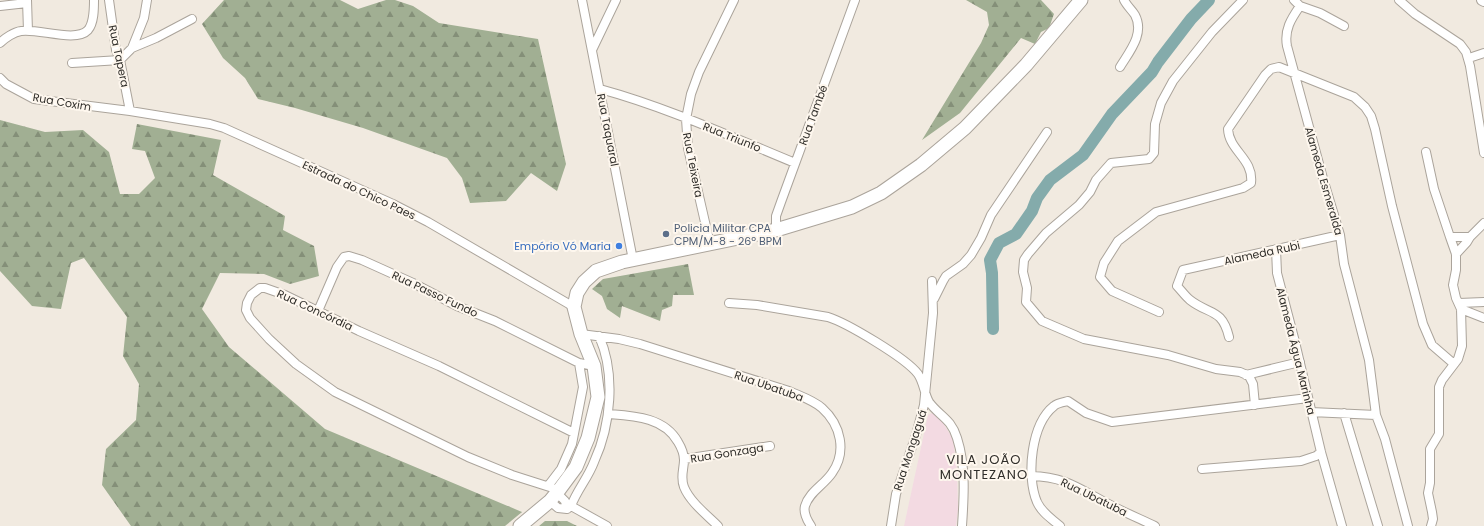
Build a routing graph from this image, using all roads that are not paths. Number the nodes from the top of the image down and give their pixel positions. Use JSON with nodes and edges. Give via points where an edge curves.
{"nodes":[{"id":1,"x":94,"y":0,"type":"edge"},
{"id":2,"x":109,"y":0,"type":"edge"},
{"id":3,"x":147,"y":0,"type":"edge"},
{"id":4,"x":582,"y":0,"type":"edge"},
{"id":5,"x":616,"y":0,"type":"edge"},
{"id":6,"x":734,"y":0,"type":"edge"},
{"id":7,"x":855,"y":0,"type":"edge"},
{"id":8,"x":1082,"y":0,"type":"edge"},
{"id":9,"x":1125,"y":0,"type":"edge"},
{"id":10,"x":1243,"y":0,"type":"edge"},
{"id":11,"x":1399,"y":0,"type":"edge"},
{"id":12,"x":27,"y":1,"type":"edge"},
{"id":13,"x":1297,"y":3,"type":"edge"},
{"id":14,"x":0,"y":6,"type":"edge"},
{"id":15,"x":192,"y":19,"type":"dead end"},
{"id":16,"x":1344,"y":26,"type":"dead end"},
{"id":17,"x":28,"y":31,"type":"junction"},
{"id":18,"x":0,"y":43,"type":"edge"},
{"id":19,"x":132,"y":48,"type":"junction"},
{"id":20,"x":592,"y":50,"type":"junction"},
{"id":21,"x":1484,"y":53,"type":"edge"},
{"id":22,"x":1469,"y":58,"type":"junction"},
{"id":23,"x":120,"y":60,"type":"junction"},
{"id":24,"x":72,"y":63,"type":"dead end"},
{"id":25,"x":1120,"y":67,"type":"dead end"},
{"id":26,"x":1294,"y":73,"type":"junction"},
{"id":27,"x":0,"y":78,"type":"edge"},
{"id":28,"x":600,"y":89,"type":"junction"},
{"id":29,"x":130,"y":111,"type":"junction"},
{"id":30,"x":686,"y":119,"type":"junction"},
{"id":31,"x":1047,"y":132,"type":"dead end"},
{"id":32,"x":1426,"y":152,"type":"dead end"},
{"id":33,"x":1484,"y":154,"type":"edge"},
{"id":34,"x":795,"y":163,"type":"junction"},
{"id":35,"x":1484,"y":223,"type":"edge"},
{"id":36,"x":776,"y":230,"type":"junction"},
{"id":37,"x":1340,"y":235,"type":"junction"},
{"id":38,"x":1450,"y":237,"type":"junction"},
{"id":39,"x":1470,"y":237,"type":"junction"},
{"id":40,"x":710,"y":244,"type":"junction"},
{"id":41,"x":1276,"y":249,"type":"junction"},
{"id":42,"x":1456,"y":254,"type":"junction"},
{"id":43,"x":633,"y":260,"type":"junction"},
{"id":44,"x":932,"y":281,"type":"dead end"},
{"id":45,"x":933,"y":302,"type":"junction"},
{"id":46,"x":1484,"y":302,"type":"edge"},
{"id":47,"x":729,"y":303,"type":"dead end"},
{"id":48,"x":1460,"y":306,"type":"junction"},
{"id":49,"x":574,"y":307,"type":"junction"},
{"id":50,"x":318,"y":311,"type":"junction"},
{"id":51,"x":1160,"y":312,"type":"dead end"},
{"id":52,"x":1484,"y":318,"type":"edge"},
{"id":53,"x":581,"y":334,"type":"junction"},
{"id":54,"x":599,"y":336,"type":"junction"},
{"id":55,"x":1229,"y":337,"type":"dead end"},
{"id":56,"x":1300,"y":362,"type":"junction"},
{"id":57,"x":579,"y":363,"type":"junction"},
{"id":58,"x":1454,"y":364,"type":"junction"},
{"id":59,"x":594,"y":366,"type":"junction"},
{"id":60,"x":1246,"y":375,"type":"junction"},
{"id":61,"x":925,"y":394,"type":"junction"},
{"id":62,"x":1308,"y":398,"type":"junction"},
{"id":63,"x":1255,"y":404,"type":"junction"},
{"id":64,"x":1311,"y":412,"type":"junction"},
{"id":65,"x":1344,"y":413,"type":"junction"},
{"id":66,"x":608,"y":414,"type":"junction"},
{"id":67,"x":1376,"y":415,"type":"junction"},
{"id":68,"x":574,"y":433,"type":"junction"},
{"id":69,"x":770,"y":446,"type":"dead end"},
{"id":70,"x":1321,"y":452,"type":"junction"},
{"id":71,"x":684,"y":459,"type":"junction"},
{"id":72,"x":1202,"y":469,"type":"dead end"},
{"id":73,"x":1031,"y":476,"type":"junction"},
{"id":74,"x":554,"y":492,"type":"junction"},
{"id":75,"x":569,"y":507,"type":"junction"},
{"id":76,"x":520,"y":526,"type":"edge"},
{"id":77,"x":607,"y":526,"type":"edge"},
{"id":78,"x":718,"y":526,"type":"edge"},
{"id":79,"x":811,"y":526,"type":"edge"},
{"id":80,"x":891,"y":526,"type":"edge"},
{"id":81,"x":962,"y":526,"type":"edge"},
{"id":82,"x":1060,"y":526,"type":"edge"},
{"id":83,"x":1155,"y":526,"type":"edge"},
{"id":84,"x":1342,"y":526,"type":"edge"},
{"id":85,"x":1378,"y":526,"type":"edge"},
{"id":86,"x":1408,"y":526,"type":"edge"},
{"id":87,"x":1431,"y":526,"type":"edge"}],
"edges":[{"from":1,"to":17,"type":"street","via":[[92,23],[85,32],[61,34]]},
{"from":2,"to":23,"type":"street","name":"Rua Tapera","via":[[116,50]]},
{"from":3,"to":19,"type":"street","via":[[144,18]]},
{"from":4,"to":20,"type":"street","name":"Rua Taquaral"},
{"from":5,"to":20,"type":"street"},
{"from":6,"to":30,"type":"street","name":"Rua Teixeira","via":[[699,72]]},
{"from":7,"to":34,"type":"street","name":"Rua També"},
{"from":8,"to":36,"type":"main road","via":[[1042,49],[995,98],[949,143],[916,169],[863,203]]},
{"from":9,"to":25,"type":"street","via":[[1136,16],[1138,34],[1136,42]]},
{"from":10,"to":60,"type":"street","via":[[1212,32],[1173,81],[1161,103],[1155,124],[1152,156],[1149,159],[1111,164],[1079,205],[1046,233],[1028,254],[1024,260],[1023,272],[1027,288],[1026,302],[1042,321],[1084,339],[1168,355]]},
{"from":11,"to":22,"type":"street","via":[[1460,44]]},
{"from":12,"to":14,"type":"street"},
{"from":12,"to":17,"type":"street"},
{"from":13,"to":16,"type":"street"},
{"from":13,"to":26,"type":"street","name":"Alameda Esmeralda","via":[[1285,34]]},
{"from":15,"to":19,"type":"street"},
{"from":17,"to":18,"type":"street","via":[[13,34]]},
{"from":19,"to":23,"type":"street"},
{"from":20,"to":28,"type":"street","name":"Rua Taquaral"},
{"from":21,"to":22,"type":"street"},
{"from":22,"to":33,"type":"street"},
{"from":23,"to":24,"type":"street"},
{"from":23,"to":29,"type":"street","name":"Rua Tapera"},
{"from":26,"to":37,"type":"street","name":"Alameda Esmeralda"},
{"from":26,"to":51,"type":"street","via":[[1279,68],[1271,69],[1249,96],[1228,129],[1228,136],[1249,166],[1252,174],[1251,183],[1243,188],[1156,212],[1118,241],[1104,262],[1100,277],[1112,291]]},
{"from":26,"to":58,"type":"street","via":[[1350,95],[1365,106],[1371,116],[1423,324],[1432,345]]},
{"from":27,"to":29,"type":"street","name":"Rua Coxim","via":[[34,99]]},
{"from":28,"to":30,"type":"street","name":"Rua Triunfo","via":[[627,96]]},
{"from":28,"to":43,"type":"street","name":"Rua Taquaral"},
{"from":29,"to":49,"type":"street","name":"Estrada do Chico Paes","via":[[224,128],[421,218]]},
{"from":30,"to":34,"type":"street","name":"Rua Triunfo"},
{"from":30,"to":40,"type":"street","name":"Rua Teixeira","via":[[688,148]]},
{"from":31,"to":45,"type":"street","name":"Rua Mongaguá","via":[[991,214],[971,255],[946,276]]},
{"from":32,"to":38,"type":"street","via":[[1434,189]]},
{"from":34,"to":36,"type":"street","name":"Rua També","via":[[776,216]]},
{"from":35,"to":39,"type":"street"},
{"from":36,"to":40,"type":"main road"},
{"from":37,"to":41,"type":"street","name":"Alameda Rubi"},
{"from":37,"to":67,"type":"street","name":"Alameda Esmeralda","via":[[1344,264],[1369,360]]},
{"from":38,"to":39,"type":"street"},
{"from":38,"to":42,"type":"street"},
{"from":39,"to":42,"type":"street"},
{"from":40,"to":43,"type":"main road"},
{"from":41,"to":55,"type":"street","name":"Alameda Rubi","via":[[1183,270],[1177,286],[1190,300],[1220,317]]},
{"from":41,"to":56,"type":"street","name":"Alameda Água Marinha","via":[[1278,273]]},
{"from":42,"to":48,"type":"street","via":[[1453,285]]},
{"from":43,"to":49,"type":"main road","via":[[596,271],[577,292]]},
{"from":44,"to":45,"type":"street","name":"Rua Mongaguá"},
{"from":45,"to":61,"type":"street","name":"Rua Mongaguá"},
{"from":46,"to":48,"type":"street"},
{"from":47,"to":61,"type":"street","via":[[758,305],[836,320],[913,369],[922,380]]},
{"from":48,"to":52,"type":"street"},
{"from":48,"to":58,"type":"street","via":[[1462,346]]},
{"from":49,"to":53,"type":"main road"},
{"from":50,"to":57,"type":"street","name":"Rua Passo Fundo","via":[[337,267],[344,257],[349,256],[495,321]]},
{"from":50,"to":68,"type":"street","name":"Rua Concórdia","via":[[439,366]]},
{"from":50,"to":74,"type":"street","name":"Rua Concórdia","via":[[265,288],[255,291],[247,303],[246,310],[269,339],[301,368],[335,392],[468,457]]},
{"from":53,"to":54,"type":"street","name":"Rua Ubatuba"},
{"from":53,"to":59,"type":"main road"},
{"from":54,"to":66,"type":"street","via":[[607,367]]},
{"from":54,"to":79,"type":"street","name":"Rua Ubatuba","via":[[640,344],[802,396],[822,408],[838,429],[841,449],[837,466],[812,493],[805,506]]},
{"from":56,"to":60,"type":"street"},
{"from":56,"to":62,"type":"street","name":"Alameda Água Marinha"},
{"from":57,"to":59,"type":"street","name":"Rua Passo Fundo"},
{"from":57,"to":68,"type":"street","via":[[583,387]]},
{"from":58,"to":87,"type":"street","via":[[1439,387],[1439,434],[1430,449],[1428,493],[1433,519]]},
{"from":59,"to":74,"type":"main road","via":[[598,397],[588,438],[576,467]]},
{"from":60,"to":63,"type":"street","via":[[1253,384]]},
{"from":61,"to":80,"type":"street","name":"Rua Mongaguá","via":[[918,428],[896,494]]},
{"from":61,"to":81,"type":"street","via":[[934,408],[949,421],[957,437],[964,475]]},
{"from":62,"to":63,"type":"street"},
{"from":62,"to":64,"type":"street","name":"Alameda Água Marinha"},
{"from":63,"to":73,"type":"street","via":[[1112,422],[1086,413],[1068,401],[1054,405],[1043,418],[1034,446]]},
{"from":64,"to":65,"type":"street"},
{"from":64,"to":70,"type":"street","name":"Alameda Água Marinha"},
{"from":65,"to":67,"type":"street"},
{"from":65,"to":85,"type":"street"},
{"from":66,"to":71,"type":"street","via":[[640,418],[661,424],[675,437],[682,448]]},
{"from":66,"to":75,"type":"street","via":[[596,458]]},
{"from":67,"to":86,"type":"street","name":"Alameda Esmeralda"},
{"from":68,"to":74,"type":"street"},
{"from":69,"to":71,"type":"street","name":"Rua Gonzaga"},
{"from":70,"to":72,"type":"street","via":[[1301,461]]},
{"from":70,"to":84,"type":"street","name":"Alameda Água Marinha"},
{"from":71,"to":78,"type":"street","via":[[682,479],[686,491]]},
{"from":73,"to":82,"type":"street","via":[[1033,490],[1042,512]]},
{"from":73,"to":83,"type":"street","name":"Rua Ubatuba","via":[[1071,483]]},
{"from":74,"to":75,"type":"street","via":[[558,508]]},
{"from":74,"to":76,"type":"main road"},
{"from":75,"to":77,"type":"street"}]}
